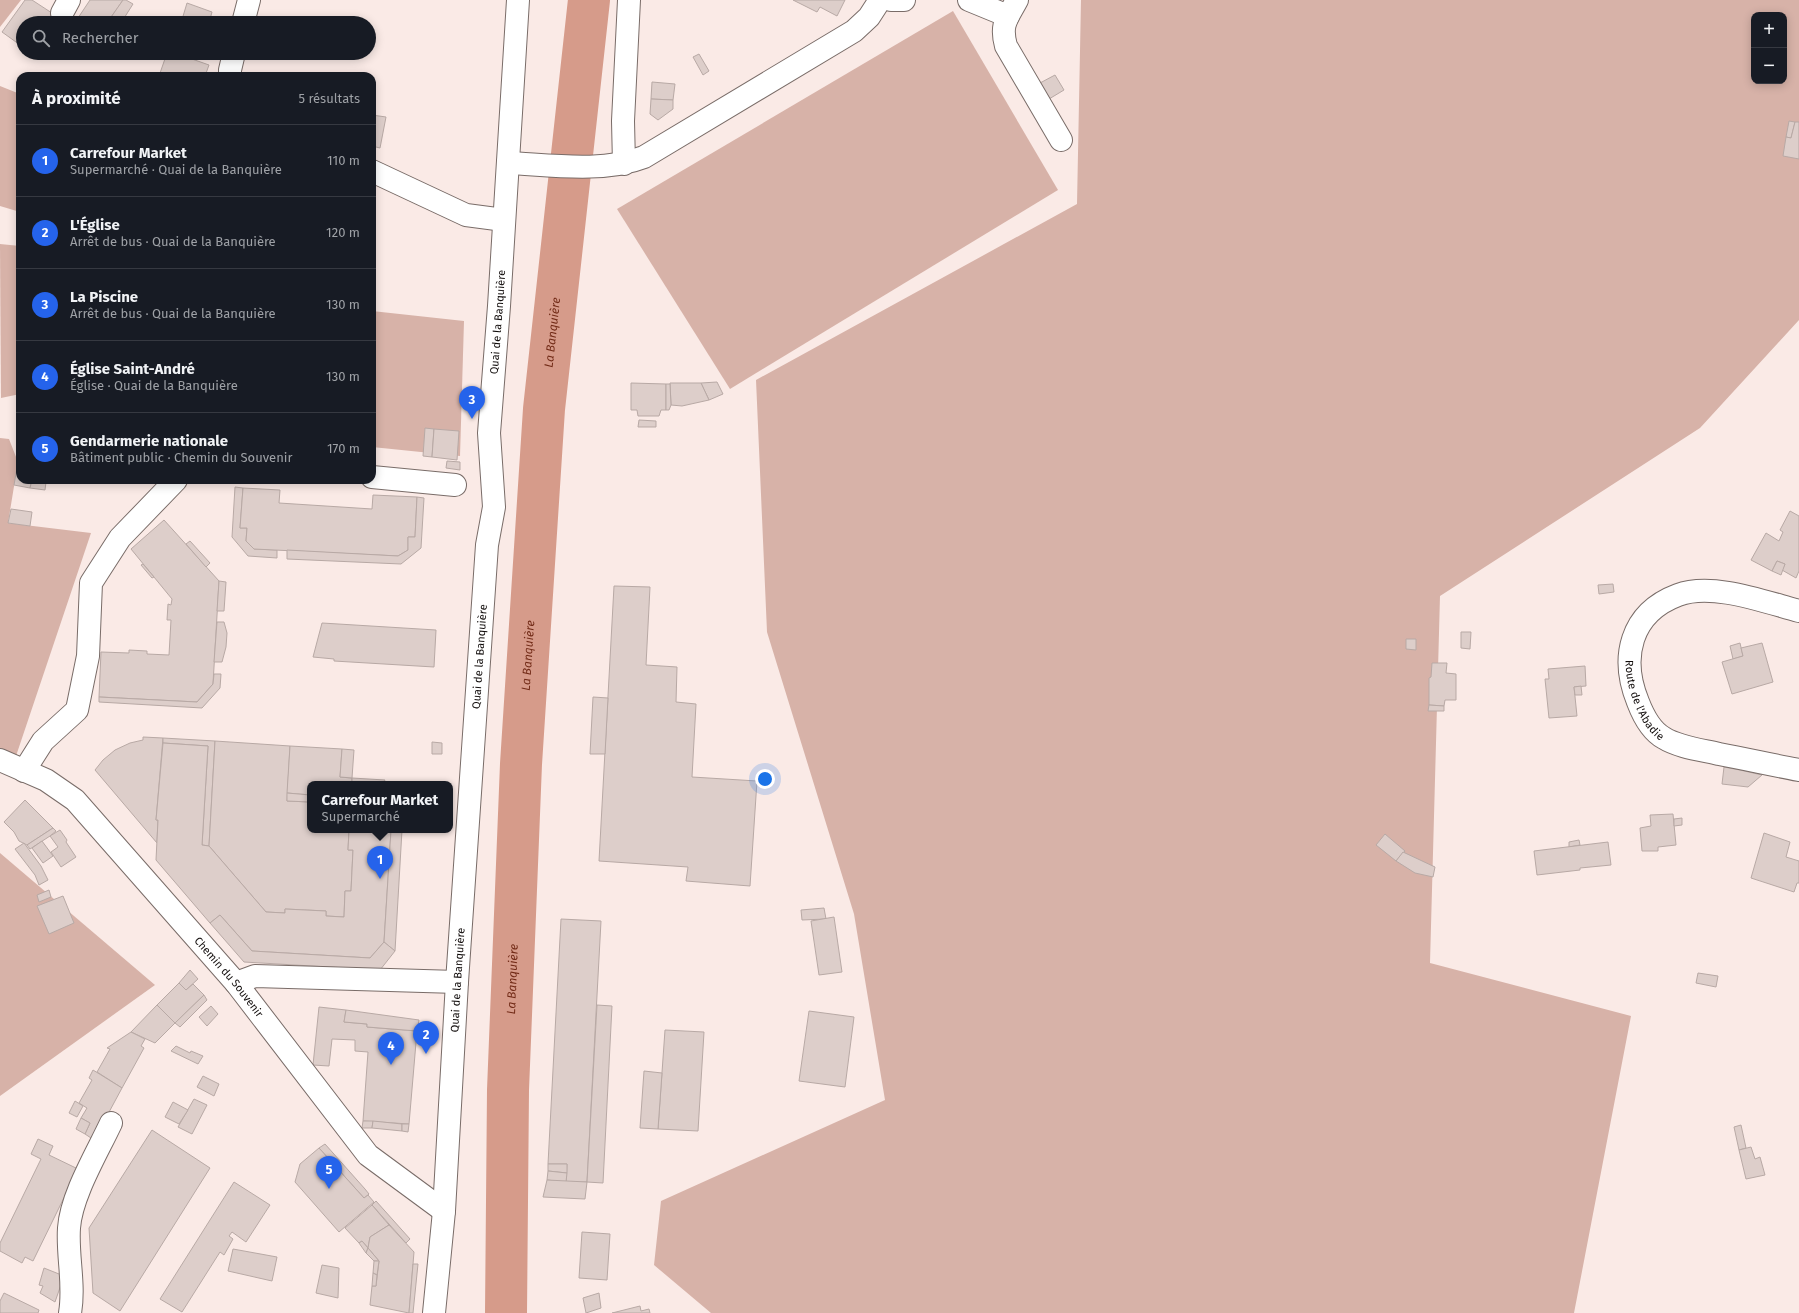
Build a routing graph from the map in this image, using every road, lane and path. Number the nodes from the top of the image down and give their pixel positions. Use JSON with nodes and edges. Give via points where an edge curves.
{"nodes":[{"id":1,"x":249,"y":0,"type":"edge"},
{"id":2,"x":518,"y":0,"type":"edge"},
{"id":3,"x":629,"y":0,"type":"edge"},
{"id":4,"x":880,"y":0,"type":"edge"},
{"id":5,"x":891,"y":0,"type":"edge"},
{"id":6,"x":904,"y":0,"type":"edge"},
{"id":7,"x":969,"y":0,"type":"edge"},
{"id":8,"x":1012,"y":8,"type":"edge"},
{"id":9,"x":245,"y":16,"type":"edge"},
{"id":10,"x":232,"y":60,"type":"edge"},
{"id":11,"x":230,"y":72,"type":"edge"},
{"id":12,"x":1061,"y":140,"type":"dead end"},
{"id":13,"x":508,"y":163,"type":"junction"},
{"id":14,"x":615,"y":166,"type":"junction"},
{"id":15,"x":376,"y":173,"type":"edge"},
{"id":16,"x":504,"y":220,"type":"junction"},
{"id":17,"x":376,"y":477,"type":"edge"},
{"id":18,"x":172,"y":484,"type":"edge"},
{"id":19,"x":455,"y":485,"type":"dead end"},
{"id":20,"x":1799,"y":611,"type":"edge"},
{"id":21,"x":0,"y":760,"type":"edge"},
{"id":22,"x":1799,"y":770,"type":"edge"},
{"id":23,"x":24,"y":771,"type":"junction"},
{"id":24,"x":457,"y":982,"type":"junction"},
{"id":25,"x":236,"y":983,"type":"junction"},
{"id":26,"x":111,"y":1123,"type":"dead end"},
{"id":27,"x":444,"y":1211,"type":"junction"},
{"id":28,"x":70,"y":1313,"type":"edge"},
{"id":29,"x":434,"y":1313,"type":"edge"}],
"edges":[{"from":1,"to":9,"type":"street"},
{"from":2,"to":13,"type":"street","name":"Quai de la Banquière"},
{"from":3,"to":14,"type":"street","via":[[624,121]]},
{"from":4,"to":14,"type":"street","via":[[869,17],[830,47],[644,158]]},
{"from":5,"to":6,"type":"street"},
{"from":7,"to":8,"type":"street"},
{"from":8,"to":12,"type":"street","via":[[1003,27],[1006,46]]},
{"from":10,"to":11,"type":"street"},
{"from":13,"to":14,"type":"street"},
{"from":13,"to":16,"type":"street","name":"Quai de la Banquière"},
{"from":15,"to":16,"type":"street","via":[[466,215]]},
{"from":16,"to":24,"type":"street","name":"Quai de la Banquière","via":[[489,433],[494,507],[487,545]]},
{"from":17,"to":19,"type":"street"},
{"from":18,"to":23,"type":"street","via":[[120,538],[91,583],[88,656],[77,710],[43,741]]},
{"from":20,"to":22,"type":"street","name":"Route de l'Abadie","via":[[1716,592],[1696,591],[1678,595],[1646,614],[1632,639],[1629,653],[1632,688],[1640,708],[1656,732],[1664,739],[1692,748]]},
{"from":21,"to":23,"type":"street","name":"Chemin du Souvenir"},
{"from":23,"to":25,"type":"street","name":"Chemin du Souvenir","via":[[46,780],[75,800]]},
{"from":24,"to":25,"type":"street","via":[[254,976]]},
{"from":24,"to":27,"type":"street","name":"Quai de la Banquière"},
{"from":25,"to":27,"type":"street","name":"Chemin du Souvenir","via":[[368,1155]]},
{"from":26,"to":28,"type":"street","via":[[78,1192],[69,1227],[72,1298]]},
{"from":27,"to":29,"type":"street","name":"Quai de la Banquière"}]}
